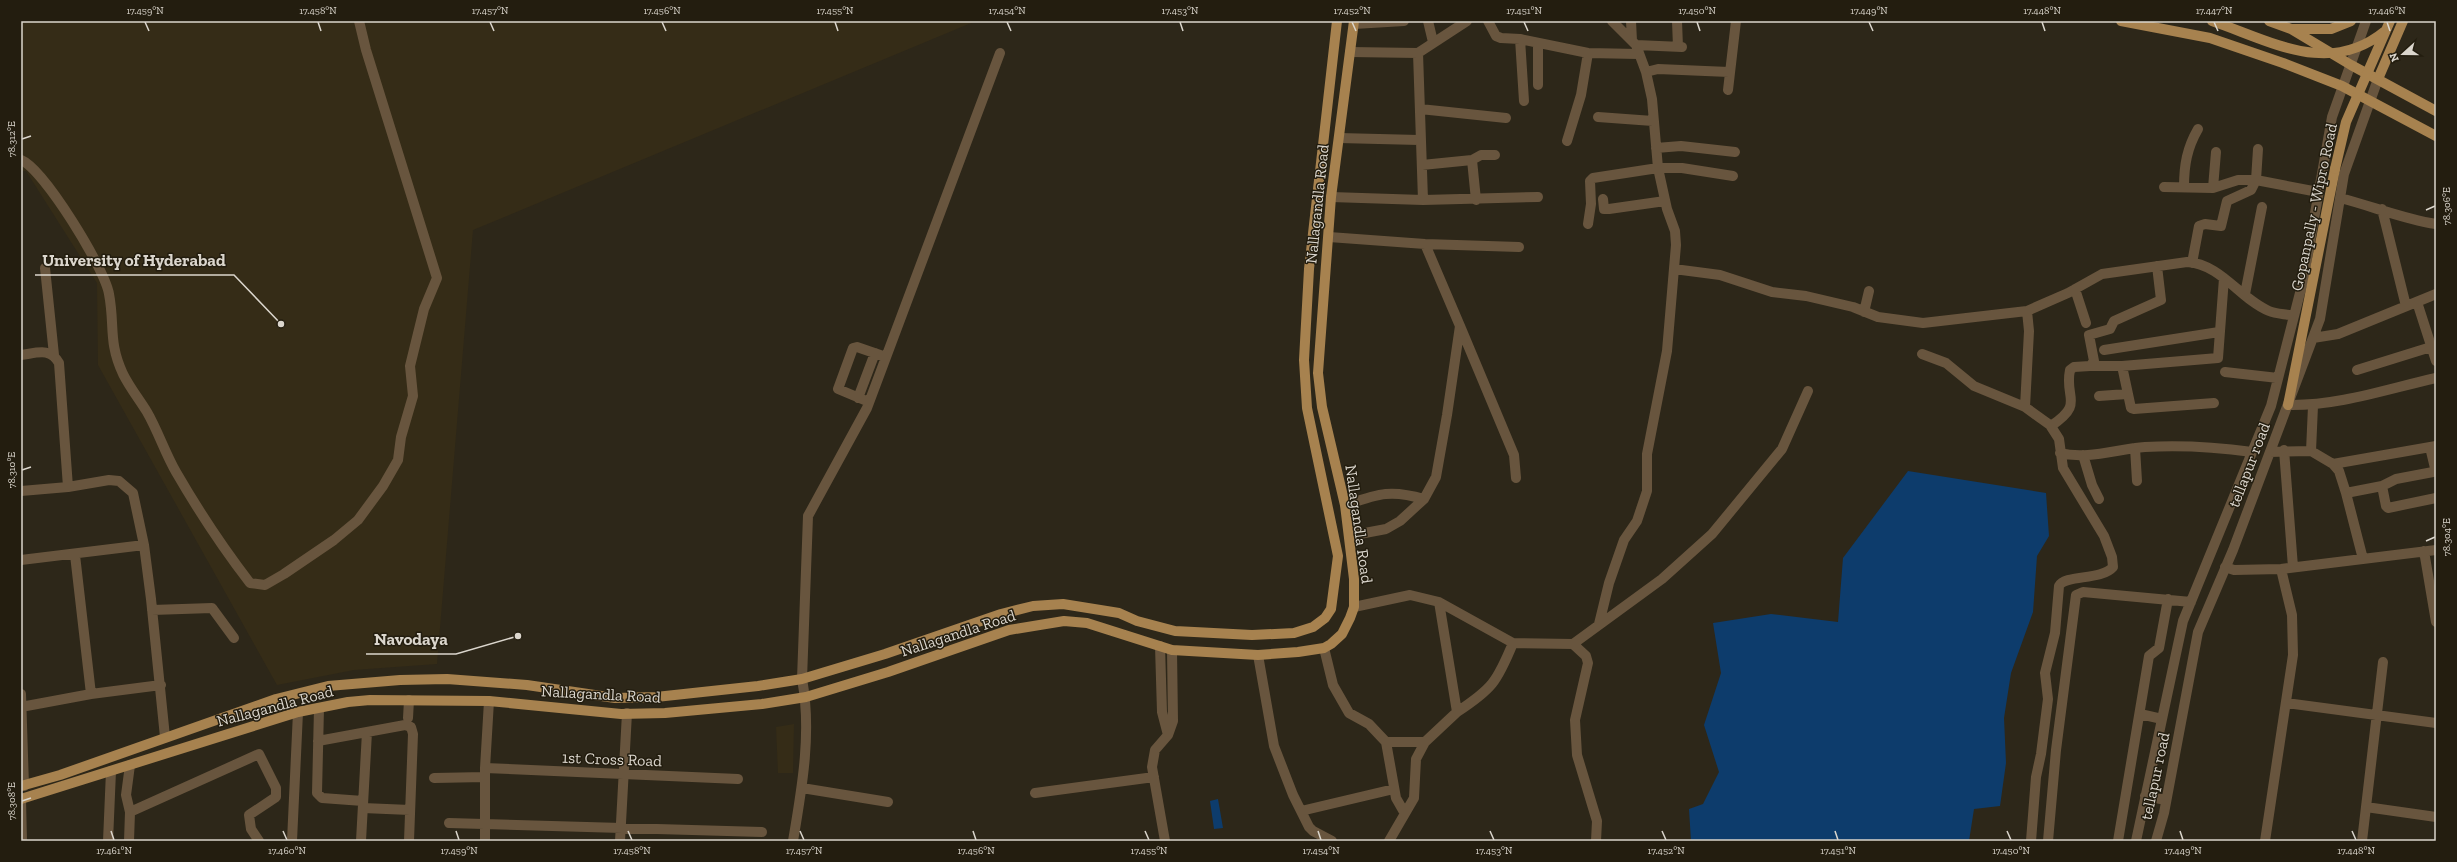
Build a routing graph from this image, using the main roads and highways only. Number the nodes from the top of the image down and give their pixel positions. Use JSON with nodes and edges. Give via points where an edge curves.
{"nodes":[{"id":1,"x":1337,"y":21,"type":"edge"},
{"id":2,"x":2121,"y":21,"type":"edge"},
{"id":3,"x":2212,"y":21,"type":"edge"},
{"id":4,"x":2269,"y":21,"type":"edge"},
{"id":5,"x":2351,"y":21,"type":"edge"},
{"id":6,"x":2390,"y":21,"type":"edge"},
{"id":7,"x":2403,"y":21,"type":"edge"},
{"id":8,"x":1354,"y":23,"type":"edge"},
{"id":9,"x":2291,"y":29,"type":"junction"},
{"id":10,"x":2385,"y":31,"type":"junction"},
{"id":11,"x":2378,"y":79,"type":"junction"},
{"id":12,"x":2436,"y":110,"type":"edge"},
{"id":13,"x":2436,"y":136,"type":"edge"},
{"id":14,"x":2288,"y":405,"type":"road end"},
{"id":15,"x":1322,"y":407,"type":"junction"},
{"id":16,"x":1307,"y":408,"type":"junction"},
{"id":17,"x":23,"y":786,"type":"edge"},
{"id":18,"x":21,"y":799,"type":"edge"}],
"edges":[{"from":1,"to":16,"type":"main road","name":"Nallagandla Road","via":[[1306,304],[1304,360]]},
{"from":2,"to":13,"type":"main road","via":[[2210,38],[2342,86]]},
{"from":3,"to":10,"type":"main road","bridge":true,"via":[[2296,51],[2316,55],[2352,50],[2368,44]]},
{"from":4,"to":9,"type":"main road"},
{"from":5,"to":9,"type":"main road","via":[[2332,29]]},
{"from":6,"to":10,"type":"main road","name":"Gopanpally - Wipro Road","bridge":true},
{"from":7,"to":11,"type":"main road"},
{"from":8,"to":15,"type":"main road","name":"Nallagandla Road","via":[[1331,197],[1323,291],[1318,373]]},
{"from":9,"to":11,"type":"main road"},
{"from":10,"to":14,"type":"main road","name":"Gopanpally - Wipro Road","bridge":true,"via":[[2346,122]]},
{"from":11,"to":12,"type":"main road"},
{"from":15,"to":16,"type":"main road"},
{"from":15,"to":18,"type":"main road","name":"Nallagandla Road","via":[[1345,505],[1354,608],[1342,634],[1324,648],[1258,655],[1172,650],[1087,623],[1064,621],[1009,630],[806,697],[665,713],[627,713],[489,701],[370,700],[298,712]]},
{"from":16,"to":17,"type":"main road","name":"Nallagandla Road","via":[[1338,556],[1331,609],[1325,618],[1313,627],[1294,632],[1252,636],[1181,632],[1137,621],[1119,613],[1063,604],[1033,606],[1001,614],[885,654],[802,679],[714,691],[615,698],[527,685],[447,679],[361,682],[328,686],[276,699],[111,758]]}]}
